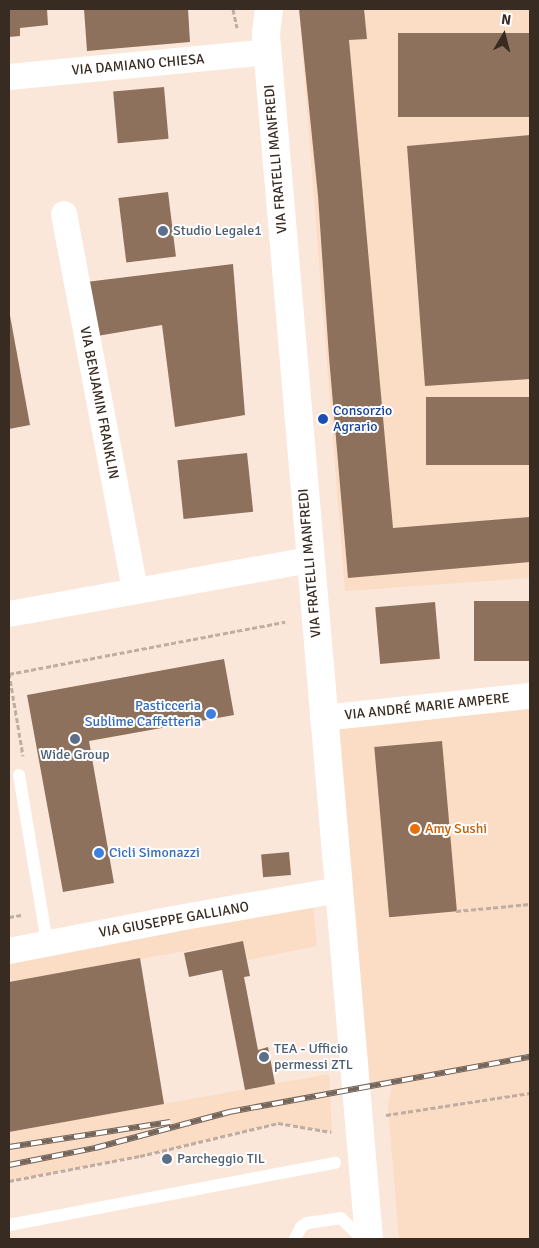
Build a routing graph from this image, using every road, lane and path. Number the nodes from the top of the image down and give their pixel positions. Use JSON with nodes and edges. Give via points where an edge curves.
{"nodes":[{"id":1,"x":255,"y":9,"type":"edge"},
{"id":2,"x":267,"y":32,"type":"edge"},
{"id":3,"x":9,"y":77,"type":"edge"},
{"id":4,"x":64,"y":214,"type":"dead end"},
{"id":5,"x":309,"y":560,"type":"junction"},
{"id":6,"x":136,"y":591,"type":"junction"},
{"id":7,"x":9,"y":614,"type":"edge"},
{"id":8,"x":285,"y":622,"type":"dead end"},
{"id":9,"x":9,"y":674,"type":"edge"},
{"id":10,"x":530,"y":696,"type":"edge"},
{"id":11,"x":324,"y":718,"type":"junction"},
{"id":12,"x":19,"y":775,"type":"joint"},
{"id":13,"x":339,"y":890,"type":"junction"},
{"id":14,"x":530,"y":904,"type":"edge"},
{"id":15,"x":456,"y":911,"type":"dead end"},
{"id":16,"x":47,"y":943,"type":"junction"},
{"id":17,"x":9,"y":951,"type":"edge"},
{"id":18,"x":530,"y":1093,"type":"edge"},
{"id":19,"x":358,"y":1120,"type":"junction"},
{"id":20,"x":332,"y":1132,"type":"dead end"},
{"id":21,"x":335,"y":1163,"type":"dead end"},
{"id":22,"x":9,"y":1181,"type":"edge"},
{"id":23,"x":9,"y":1225,"type":"edge"},
{"id":24,"x":295,"y":1239,"type":"edge"},
{"id":25,"x":362,"y":1239,"type":"edge"},
{"id":26,"x":370,"y":1239,"type":"edge"}],
"edges":[{"from":1,"to":2,"type":"main road","name":"VIA FRATELLI MANFREDI"},
{"from":2,"to":3,"type":"street","name":"VIA DAMIANO CHIESA"},
{"from":2,"to":5,"type":"main road","name":"VIA FRATELLI MANFREDI"},
{"from":4,"to":6,"type":"street","name":"VIA BENJAMIN FRANKLIN"},
{"from":5,"to":6,"type":"street"},
{"from":5,"to":11,"type":"main road","name":"VIA FRATELLI MANFREDI"},
{"from":6,"to":7,"type":"street"},
{"from":8,"to":9,"type":"path"},
{"from":9,"to":12,"type":"path","via":[[24,762]]},
{"from":10,"to":11,"type":"street","name":"VIA ANDRÉ MARIE AMPERE"},
{"from":11,"to":13,"type":"main road","name":"VIA FRATELLI MANFREDI"},
{"from":12,"to":16,"type":"lane"},
{"from":13,"to":16,"type":"street","name":"VIA GIUSEPPE GALLIANO"},
{"from":13,"to":19,"type":"main road","name":"VIA FRATELLI MANFREDI"},
{"from":14,"to":15,"type":"path"},
{"from":16,"to":17,"type":"street","name":"VIA GIUSEPPE GALLIANO"},
{"from":18,"to":19,"type":"path"},
{"from":19,"to":26,"type":"main road","name":"VIA FRATELLI MANFREDI"},
{"from":20,"to":22,"type":"path","via":[[278,1123],[140,1156]]},
{"from":21,"to":23,"type":"lane"},
{"from":24,"to":25,"type":"lane","via":[[307,1223],[341,1218]]}]}
